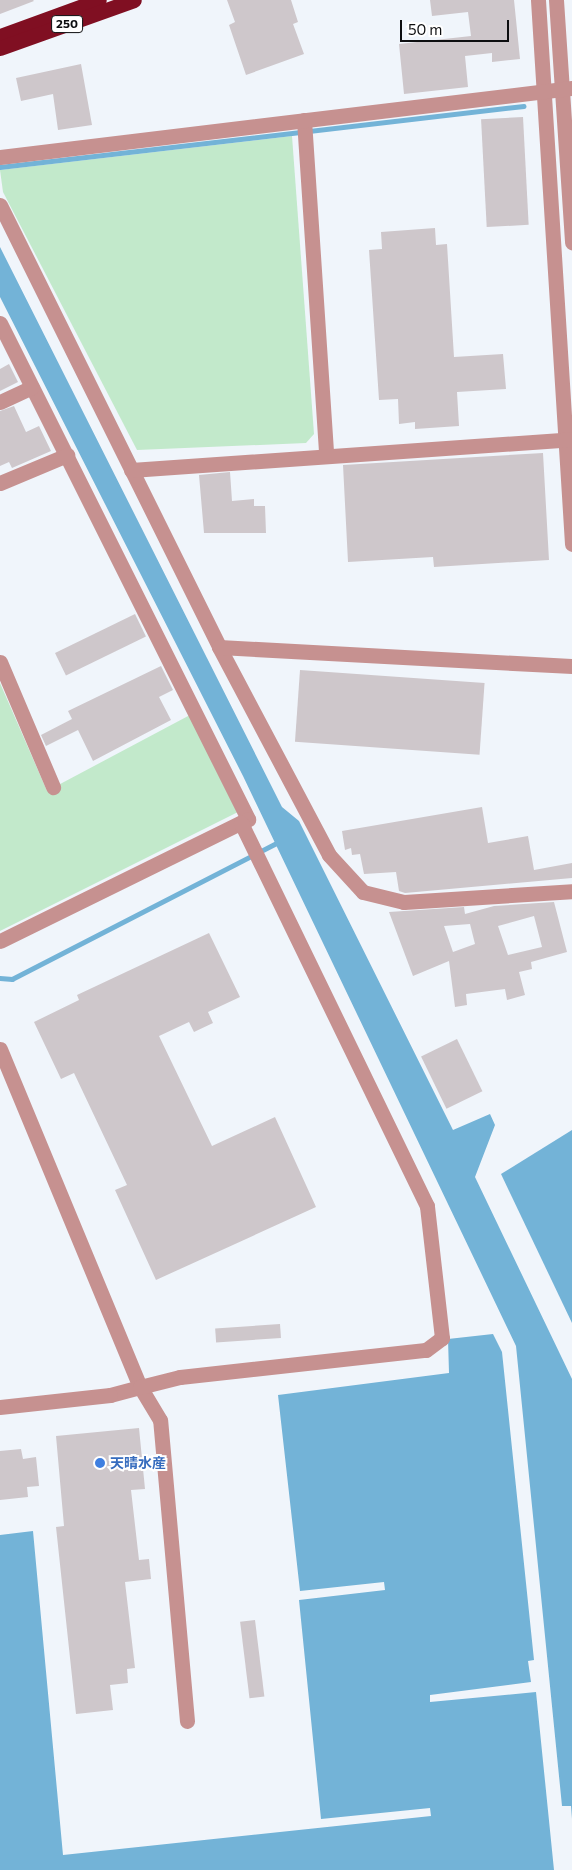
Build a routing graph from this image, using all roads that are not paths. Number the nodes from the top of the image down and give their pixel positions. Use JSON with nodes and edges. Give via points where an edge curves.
{"nodes":[{"id":1,"x":99,"y":0,"type":"edge"},
{"id":2,"x":134,"y":0,"type":"edge"},
{"id":3,"x":538,"y":0,"type":"edge"},
{"id":4,"x":556,"y":0,"type":"edge"},
{"id":5,"x":0,"y":36,"type":"edge"},
{"id":6,"x":0,"y":48,"type":"edge"},
{"id":7,"x":567,"y":88,"type":"edge"},
{"id":8,"x":544,"y":89,"type":"junction"},
{"id":9,"x":304,"y":120,"type":"junction"},
{"id":10,"x":0,"y":157,"type":"edge"},
{"id":11,"x":0,"y":205,"type":"edge"},
{"id":12,"x":572,"y":242,"type":"edge"},
{"id":13,"x":1,"y":325,"type":"edge"},
{"id":14,"x":32,"y":387,"type":"junction"},
{"id":15,"x":0,"y":402,"type":"edge"},
{"id":16,"x":568,"y":439,"type":"edge"},
{"id":17,"x":66,"y":455,"type":"junction"},
{"id":18,"x":326,"y":455,"type":"junction"},
{"id":19,"x":131,"y":470,"type":"junction"},
{"id":20,"x":0,"y":484,"type":"edge"},
{"id":21,"x":572,"y":544,"type":"edge"},
{"id":22,"x":219,"y":647,"type":"junction"},
{"id":23,"x":0,"y":662,"type":"edge"},
{"id":24,"x":572,"y":666,"type":"edge"},
{"id":25,"x":53,"y":787,"type":"dead end"},
{"id":26,"x":240,"y":823,"type":"junction"},
{"id":27,"x":572,"y":891,"type":"edge"},
{"id":28,"x":0,"y":941,"type":"edge"},
{"id":29,"x":0,"y":1049,"type":"edge"},
{"id":30,"x":140,"y":1387,"type":"junction"},
{"id":31,"x":0,"y":1406,"type":"edge"},
{"id":32,"x":187,"y":1721,"type":"dead end"}],
"edges":[{"from":1,"to":5,"type":"highway","number":"250"},
{"from":2,"to":6,"type":"highway","number":"250"},
{"from":3,"to":8,"type":"street"},
{"from":4,"to":7,"type":"street"},
{"from":7,"to":8,"type":"street"},
{"from":7,"to":12,"type":"street"},
{"from":8,"to":9,"type":"street"},
{"from":8,"to":16,"type":"street"},
{"from":9,"to":10,"type":"street"},
{"from":9,"to":18,"type":"street"},
{"from":11,"to":19,"type":"street"},
{"from":13,"to":14,"type":"street"},
{"from":14,"to":15,"type":"street"},
{"from":14,"to":17,"type":"street"},
{"from":16,"to":18,"type":"street"},
{"from":16,"to":21,"type":"street"},
{"from":17,"to":20,"type":"street"},
{"from":17,"to":26,"type":"street","via":[[248,819]]},
{"from":18,"to":19,"type":"street"},
{"from":19,"to":22,"type":"street"},
{"from":22,"to":24,"type":"street"},
{"from":22,"to":27,"type":"street","via":[[329,855],[363,892],[404,902]]},
{"from":23,"to":25,"type":"street"},
{"from":26,"to":28,"type":"street"},
{"from":26,"to":30,"type":"street","via":[[266,870],[427,1206],[442,1338],[426,1350],[180,1377]]},
{"from":29,"to":30,"type":"street"},
{"from":30,"to":31,"type":"street","via":[[110,1395]]},
{"from":30,"to":32,"type":"street","via":[[160,1420]]}]}
